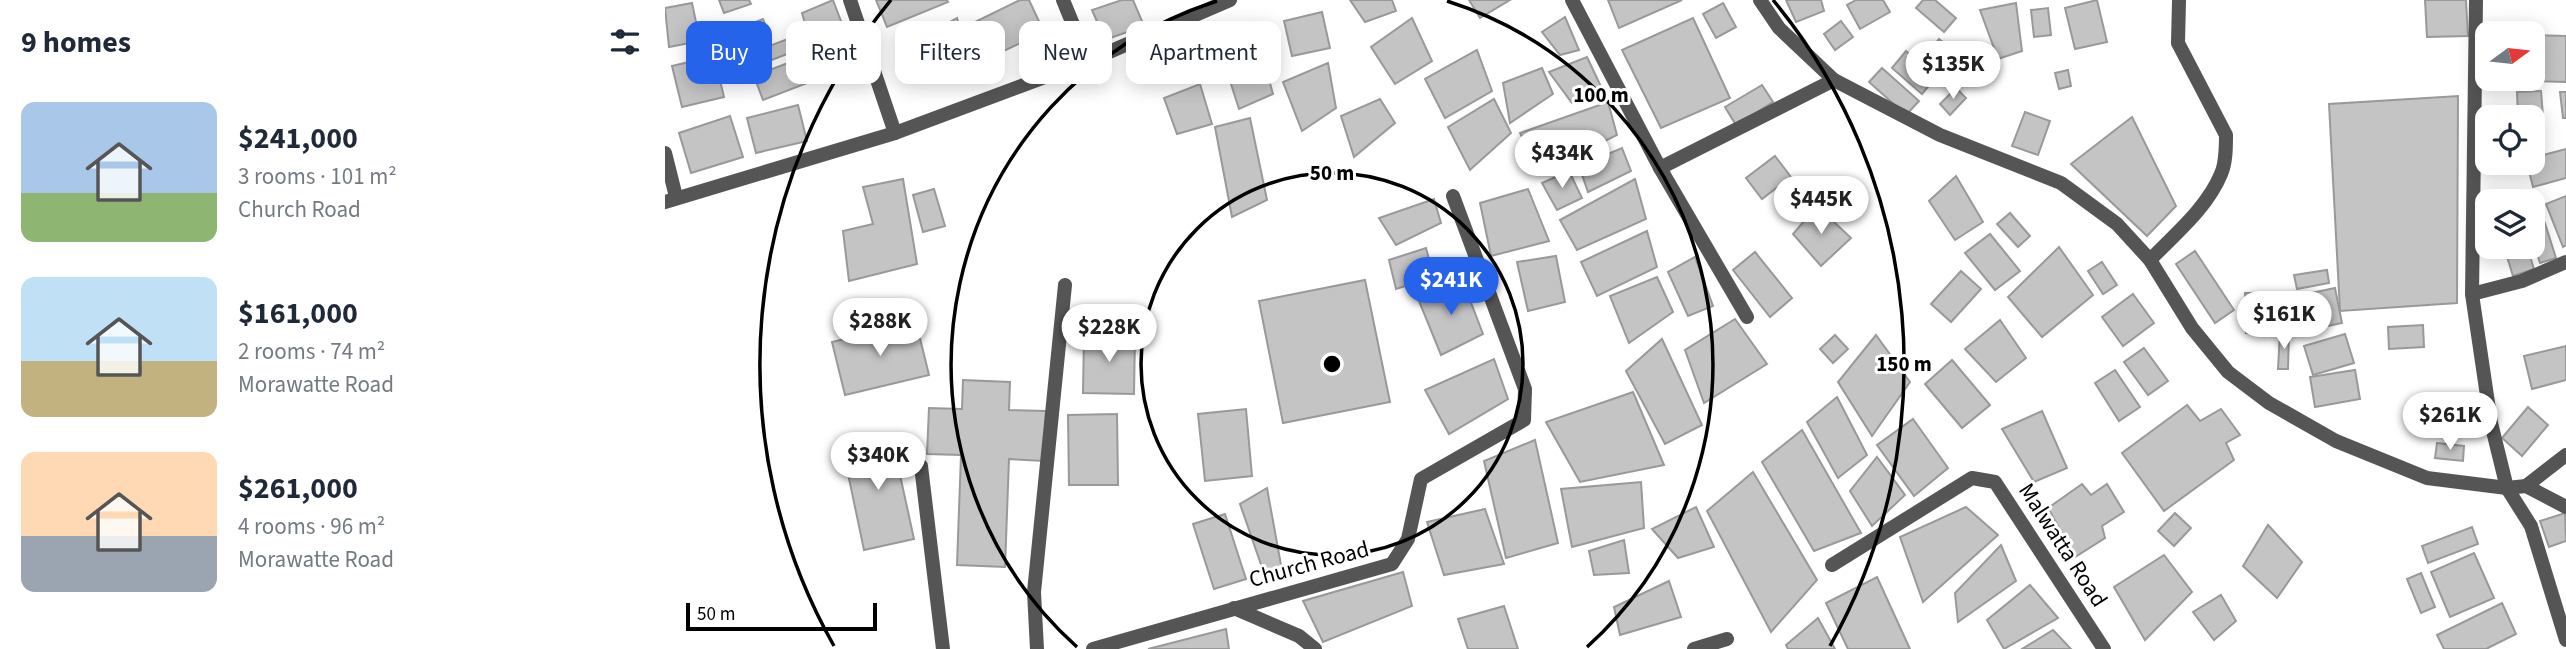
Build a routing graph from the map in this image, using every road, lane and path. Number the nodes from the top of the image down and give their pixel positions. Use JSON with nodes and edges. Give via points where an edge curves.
{"nodes":[{"id":1,"x":850,"y":0,"type":"edge"},
{"id":2,"x":1063,"y":0,"type":"edge"},
{"id":3,"x":1229,"y":0,"type":"edge"},
{"id":4,"x":1572,"y":0,"type":"edge"},
{"id":5,"x":1760,"y":0,"type":"edge"},
{"id":6,"x":2179,"y":0,"type":"edge"},
{"id":7,"x":2476,"y":0,"type":"edge"},
{"id":8,"x":1072,"y":21,"type":"edge"},
{"id":9,"x":1112,"y":51,"type":"edge"},
{"id":10,"x":1834,"y":80,"type":"junction"},
{"id":11,"x":1026,"y":84,"type":"edge"},
{"id":12,"x":895,"y":133,"type":"junction"},
{"id":13,"x":665,"y":153,"type":"edge"},
{"id":14,"x":1660,"y":168,"type":"junction"},
{"id":15,"x":1453,"y":196,"type":"dead end"},
{"id":16,"x":670,"y":200,"type":"edge"},
{"id":17,"x":2150,"y":260,"type":"junction"},
{"id":18,"x":2566,"y":262,"type":"edge"},
{"id":19,"x":1065,"y":285,"type":"dead end"},
{"id":20,"x":2472,"y":294,"type":"junction"},
{"id":21,"x":1747,"y":317,"type":"dead end"},
{"id":22,"x":2566,"y":455,"type":"edge"},
{"id":23,"x":921,"y":466,"type":"dead end"},
{"id":24,"x":2526,"y":486,"type":"junction"},
{"id":25,"x":2507,"y":488,"type":"junction"},
{"id":26,"x":2566,"y":507,"type":"edge"},
{"id":27,"x":1832,"y":565,"type":"dead end"},
{"id":28,"x":1234,"y":608,"type":"junction"},
{"id":29,"x":1727,"y":639,"type":"dead end"},
{"id":30,"x":2566,"y":640,"type":"edge"},
{"id":31,"x":943,"y":649,"type":"edge"},
{"id":32,"x":1037,"y":649,"type":"edge"},
{"id":33,"x":1093,"y":649,"type":"edge"},
{"id":34,"x":1315,"y":649,"type":"edge"},
{"id":35,"x":1694,"y":649,"type":"edge"},
{"id":36,"x":2104,"y":649,"type":"edge"}],
"edges":[{"from":1,"to":12,"type":"street"},
{"from":2,"to":8,"type":"street"},
{"from":3,"to":9,"type":"street"},
{"from":4,"to":14,"type":"street"},
{"from":5,"to":10,"type":"street","via":[[1779,28]]},
{"from":6,"to":17,"type":"street","via":[[2178,43],[2226,135],[2225,149],[2222,173],[2195,215]]},
{"from":7,"to":20,"type":"street"},
{"from":10,"to":14,"type":"street"},
{"from":10,"to":17,"type":"street","via":[[1951,140],[2061,183],[2117,224]]},
{"from":11,"to":12,"type":"street"},
{"from":12,"to":16,"type":"street"},
{"from":13,"to":16,"type":"street"},
{"from":14,"to":21,"type":"street"},
{"from":15,"to":28,"type":"street","name":"Church Road","via":[[1525,389],[1524,419],[1421,479],[1408,539],[1392,564]]},
{"from":17,"to":25,"type":"street","via":[[2192,328],[2228,372],[2269,404],[2336,441],[2427,478]]},
{"from":18,"to":20,"type":"street","via":[[2522,281]]},
{"from":19,"to":32,"type":"street","via":[[1034,592]]},
{"from":20,"to":25,"type":"street","via":[[2491,423]]},
{"from":22,"to":24,"type":"street"},
{"from":23,"to":31,"type":"street"},
{"from":24,"to":25,"type":"street"},
{"from":24,"to":26,"type":"street"},
{"from":25,"to":30,"type":"street","via":[[2531,526]]},
{"from":27,"to":36,"type":"street","name":"Malwatta Road","via":[[1972,478],[1995,482]]},
{"from":28,"to":33,"type":"street","name":"Church Road"},
{"from":28,"to":34,"type":"street","via":[[1299,636]]},
{"from":29,"to":35,"type":"street"}]}
